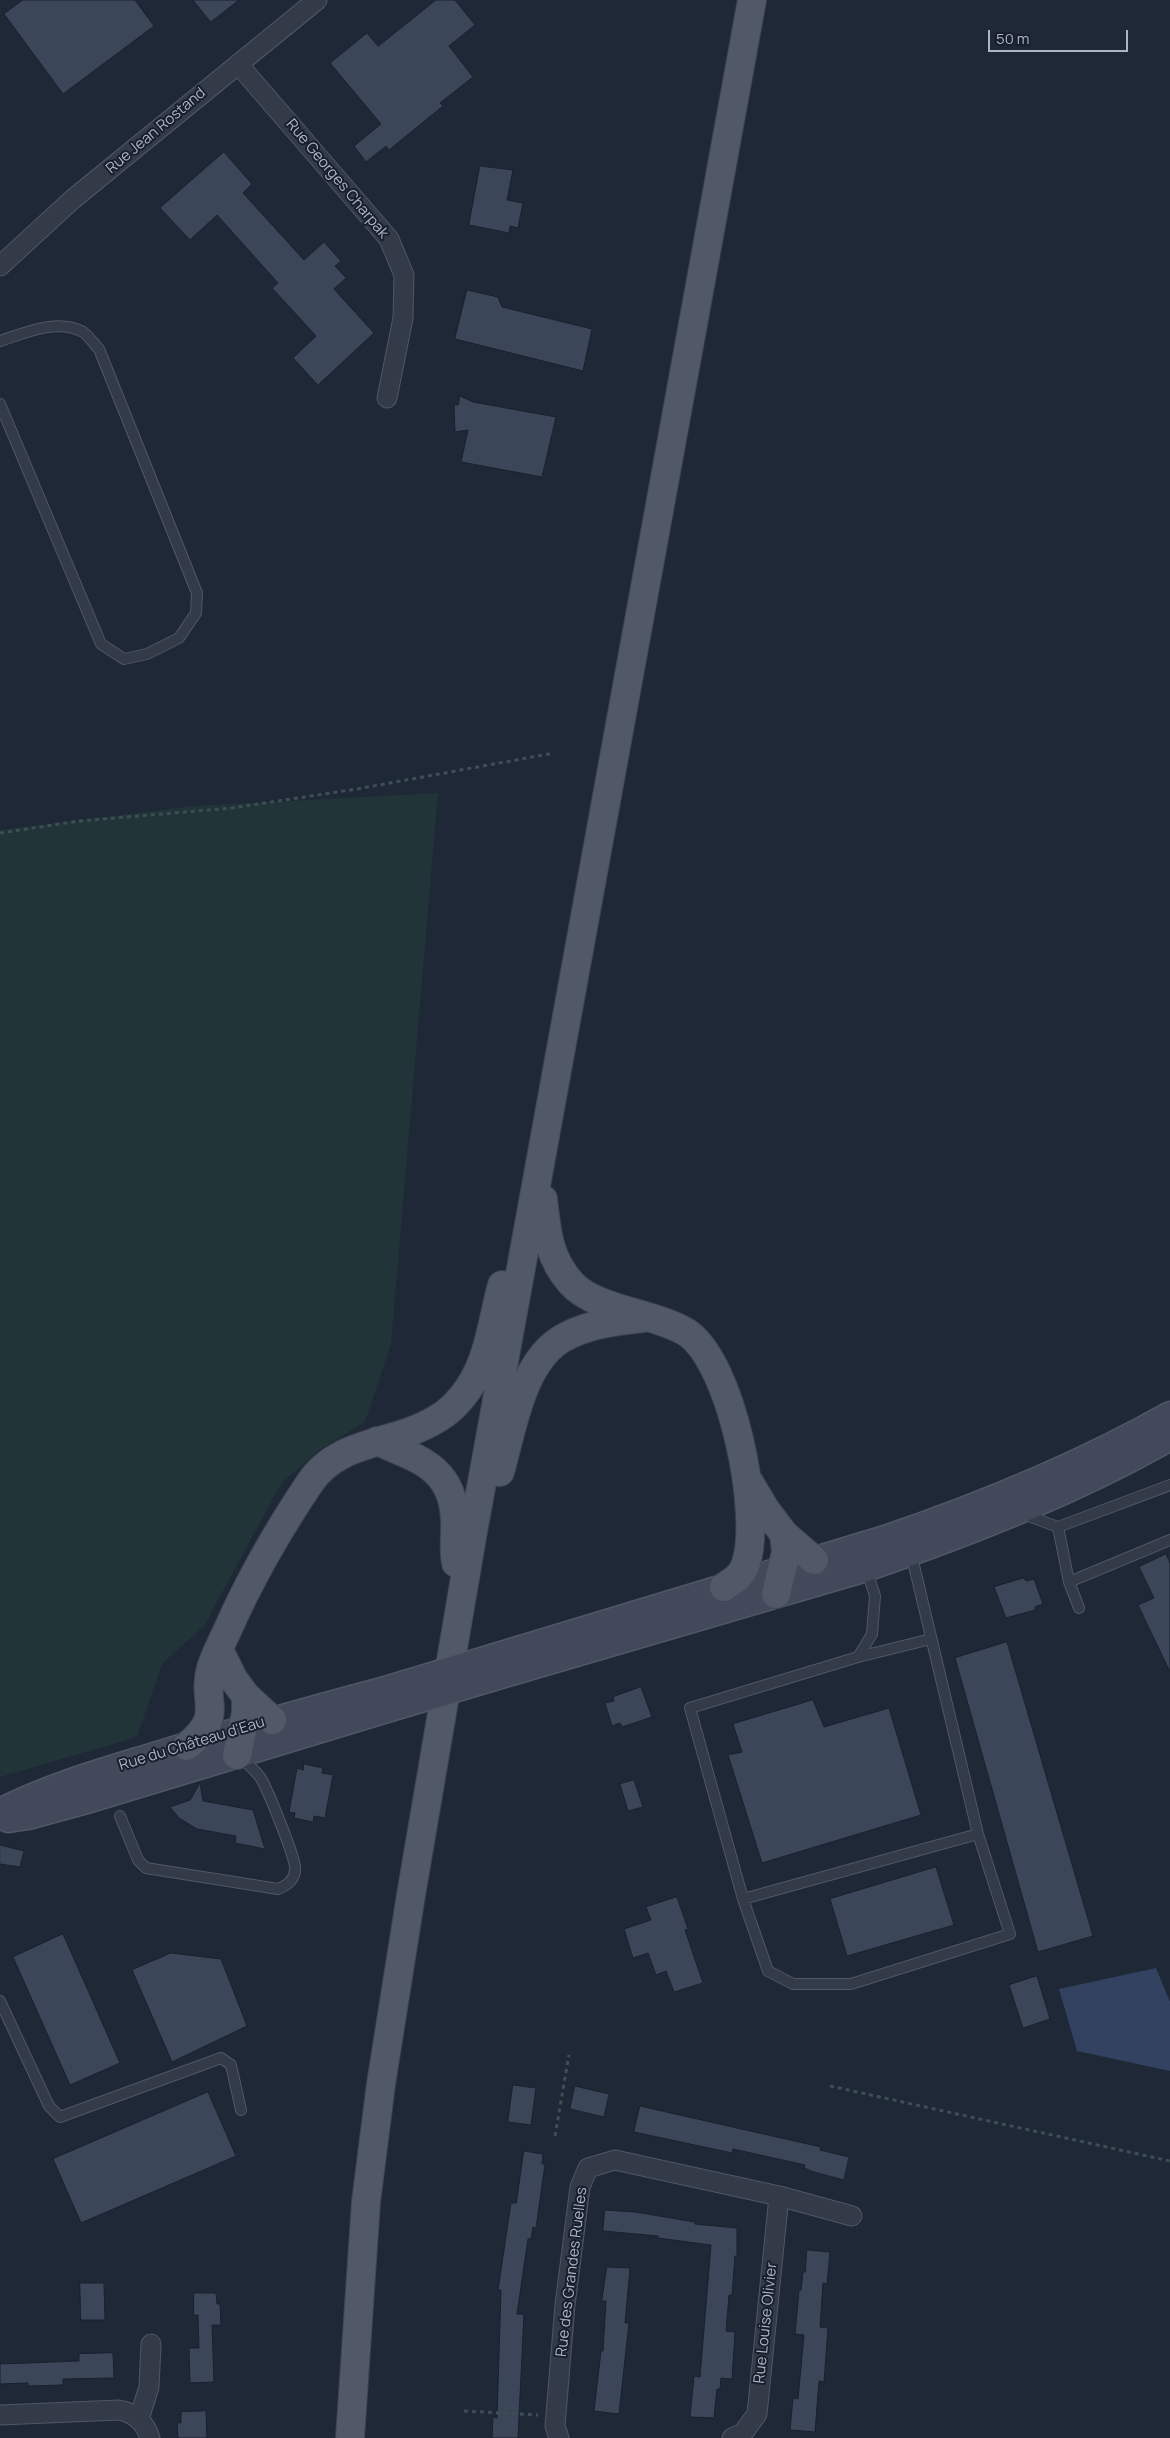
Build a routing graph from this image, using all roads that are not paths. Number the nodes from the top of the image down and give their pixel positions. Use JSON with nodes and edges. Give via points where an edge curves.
{"nodes":[{"id":1,"x":317,"y":0,"type":"edge"},
{"id":2,"x":752,"y":0,"type":"edge"},
{"id":3,"x":238,"y":64,"type":"junction"},
{"id":4,"x":0,"y":266,"type":"edge"},
{"id":5,"x":0,"y":341,"type":"edge"},
{"id":6,"x":387,"y":398,"type":"dead end"},
{"id":7,"x":0,"y":404,"type":"edge"},
{"id":8,"x":540,"y":1168,"type":"junction"},
{"id":9,"x":521,"y":1268,"type":"junction"},
{"id":10,"x":646,"y":1317,"type":"junction"},
{"id":11,"x":1170,"y":1415,"type":"edge"},
{"id":12,"x":1170,"y":1437,"type":"edge"},
{"id":13,"x":377,"y":1441,"type":"junction"},
{"id":14,"x":748,"y":1480,"type":"junction"},
{"id":15,"x":1170,"y":1485,"type":"edge"},
{"id":16,"x":1017,"y":1512,"type":"junction"},
{"id":17,"x":1058,"y":1527,"type":"junction"},
{"id":18,"x":784,"y":1534,"type":"junction"},
{"id":19,"x":472,"y":1537,"type":"junction"},
{"id":20,"x":882,"y":1540,"type":"junction"},
{"id":21,"x":1170,"y":1540,"type":"edge"},
{"id":22,"x":750,"y":1548,"type":"junction"},
{"id":23,"x":911,"y":1553,"type":"junction"},
{"id":24,"x":814,"y":1560,"type":"junction"},
{"id":25,"x":866,"y":1568,"type":"junction"},
{"id":26,"x":773,"y":1580,"type":"junction"},
{"id":27,"x":1069,"y":1582,"type":"junction"},
{"id":28,"x":724,"y":1587,"type":"junction"},
{"id":29,"x":463,"y":1597,"type":"junction"},
{"id":30,"x":1079,"y":1608,"type":"dead end"},
{"id":31,"x":931,"y":1639,"type":"junction"},
{"id":32,"x":219,"y":1650,"type":"junction"},
{"id":33,"x":858,"y":1657,"type":"junction"},
{"id":34,"x":494,"y":1667,"type":"junction"},
{"id":35,"x":246,"y":1696,"type":"junction"},
{"id":36,"x":390,"y":1698,"type":"junction"},
{"id":37,"x":212,"y":1710,"type":"junction"},
{"id":38,"x":272,"y":1720,"type":"junction"},
{"id":39,"x":235,"y":1740,"type":"junction"},
{"id":40,"x":187,"y":1746,"type":"junction"},
{"id":41,"x":0,"y":1812,"type":"edge"},
{"id":42,"x":120,"y":1816,"type":"dead end"},
{"id":43,"x":0,"y":1820,"type":"edge"},
{"id":44,"x":978,"y":1834,"type":"junction"},
{"id":45,"x":743,"y":1899,"type":"junction"},
{"id":46,"x":0,"y":2001,"type":"edge"},
{"id":47,"x":241,"y":2110,"type":"dead end"},
{"id":48,"x":779,"y":2196,"type":"junction"},
{"id":49,"x":852,"y":2216,"type":"dead end"},
{"id":50,"x":151,"y":2344,"type":"dead end"},
{"id":51,"x":0,"y":2415,"type":"edge"},
{"id":52,"x":139,"y":2419,"type":"junction"},
{"id":53,"x":150,"y":2438,"type":"edge"},
{"id":54,"x":350,"y":2438,"type":"edge"},
{"id":55,"x":560,"y":2438,"type":"edge"},
{"id":56,"x":732,"y":2438,"type":"edge"}],
"edges":[{"from":1,"to":3,"type":"street","name":"Rue Jean Rostand"},
{"from":2,"to":8,"type":"main road"},
{"from":3,"to":4,"type":"street","name":"Rue Jean Rostand","via":[[73,200]]},
{"from":3,"to":6,"type":"street","name":"Rue Georges Charpak","via":[[389,239],[404,275],[403,318]]},
{"from":5,"to":7,"type":"lane","via":[[34,330],[62,326],[84,333],[99,349],[197,593],[196,613],[179,638],[147,654],[124,659],[101,644]]},
{"from":8,"to":9,"type":"main road"},
{"from":8,"to":10,"type":"main road","via":[[549,1247],[572,1285],[588,1296]]},
{"from":9,"to":13,"type":"main road","via":[[502,1282],[482,1357],[471,1384],[455,1406],[435,1421]]},
{"from":9,"to":19,"type":"main road"},
{"from":10,"to":14,"type":"main road","via":[[686,1332],[704,1349],[721,1379]]},
{"from":10,"to":19,"type":"main road","via":[[583,1329],[563,1338],[537,1362],[523,1391],[492,1502]]},
{"from":11,"to":20,"type":"main road","via":[[1062,1472],[998,1499]]},
{"from":12,"to":16,"type":"main road","via":[[1132,1459]]},
{"from":13,"to":29,"type":"main road","via":[[427,1462],[442,1478],[451,1495],[454,1511],[454,1554]]},
{"from":13,"to":32,"type":"main road","via":[[342,1454],[310,1482],[241,1599]]},
{"from":14,"to":18,"type":"main road"},
{"from":14,"to":22,"type":"main road"},
{"from":15,"to":17,"type":"lane"},
{"from":16,"to":17,"type":"lane"},
{"from":16,"to":23,"type":"main road"},
{"from":17,"to":27,"type":"lane"},
{"from":18,"to":24,"type":"main road"},
{"from":18,"to":26,"type":"main road","via":[[786,1552]]},
{"from":19,"to":29,"type":"main road"},
{"from":20,"to":23,"type":"lane"},
{"from":20,"to":24,"type":"main road"},
{"from":20,"to":25,"type":"lane"},
{"from":21,"to":27,"type":"lane"},
{"from":22,"to":26,"type":"main road"},
{"from":22,"to":28,"type":"main road","via":[[746,1565],[738,1578]]},
{"from":23,"to":25,"type":"main road"},
{"from":23,"to":31,"type":"lane"},
{"from":24,"to":26,"type":"main road"},
{"from":25,"to":26,"type":"main road"},
{"from":25,"to":33,"type":"lane","via":[[875,1596],[872,1634]]},
{"from":26,"to":28,"type":"main road"},
{"from":26,"to":34,"type":"main road"},
{"from":27,"to":30,"type":"lane"},
{"from":28,"to":34,"type":"main road"},
{"from":29,"to":54,"type":"main road","via":[[381,2084],[366,2202]]},
{"from":31,"to":33,"type":"lane"},
{"from":31,"to":44,"type":"lane"},
{"from":32,"to":35,"type":"main road"},
{"from":32,"to":37,"type":"main road","via":[[211,1668],[209,1690]]},
{"from":33,"to":45,"type":"lane","via":[[690,1708]]},
{"from":34,"to":36,"type":"main road","bridge":true},
{"from":35,"to":38,"type":"main road"},
{"from":35,"to":39,"type":"main road"},
{"from":36,"to":38,"type":"main road","name":"Rue du Château d'Eau"},
{"from":36,"to":39,"type":"main road","name":"Rue du Château d'Eau"},
{"from":37,"to":39,"type":"main road"},
{"from":37,"to":40,"type":"main road","via":[[206,1727]]},
{"from":38,"to":39,"type":"main road","name":"Rue du Château d'Eau"},
{"from":39,"to":40,"type":"main road","name":"Rue du Château d'Eau"},
{"from":39,"to":42,"type":"lane","via":[[260,1778],[295,1867],[293,1879],[286,1886],[278,1889],[146,1868],[138,1860]]},
{"from":39,"to":43,"type":"main road","name":"Rue du Château d'Eau","via":[[83,1801]]},
{"from":40,"to":41,"type":"main road","name":"Rue du Château d'Eau","via":[[71,1782]]},
{"from":44,"to":45,"type":"lane"},
{"from":44,"to":45,"type":"lane","via":[[1010,1934],[850,1984],[793,1984],[768,1971]]},
{"from":46,"to":47,"type":"lane","via":[[49,2106],[60,2117],[221,2058],[231,2065]]},
{"from":48,"to":49,"type":"street","name":"Rue des Grandes Ruelles"},
{"from":48,"to":55,"type":"street","name":"Rue des Grandes Ruelles","via":[[615,2160],[588,2168],[580,2187],[567,2285],[555,2426]]},
{"from":48,"to":56,"type":"street","name":"Rue Louise Olivier","via":[[757,2414],[743,2433]]},
{"from":50,"to":52,"type":"street","via":[[149,2387]]},
{"from":51,"to":52,"type":"street","via":[[119,2410],[132,2413]]},
{"from":52,"to":53,"type":"street"}]}
